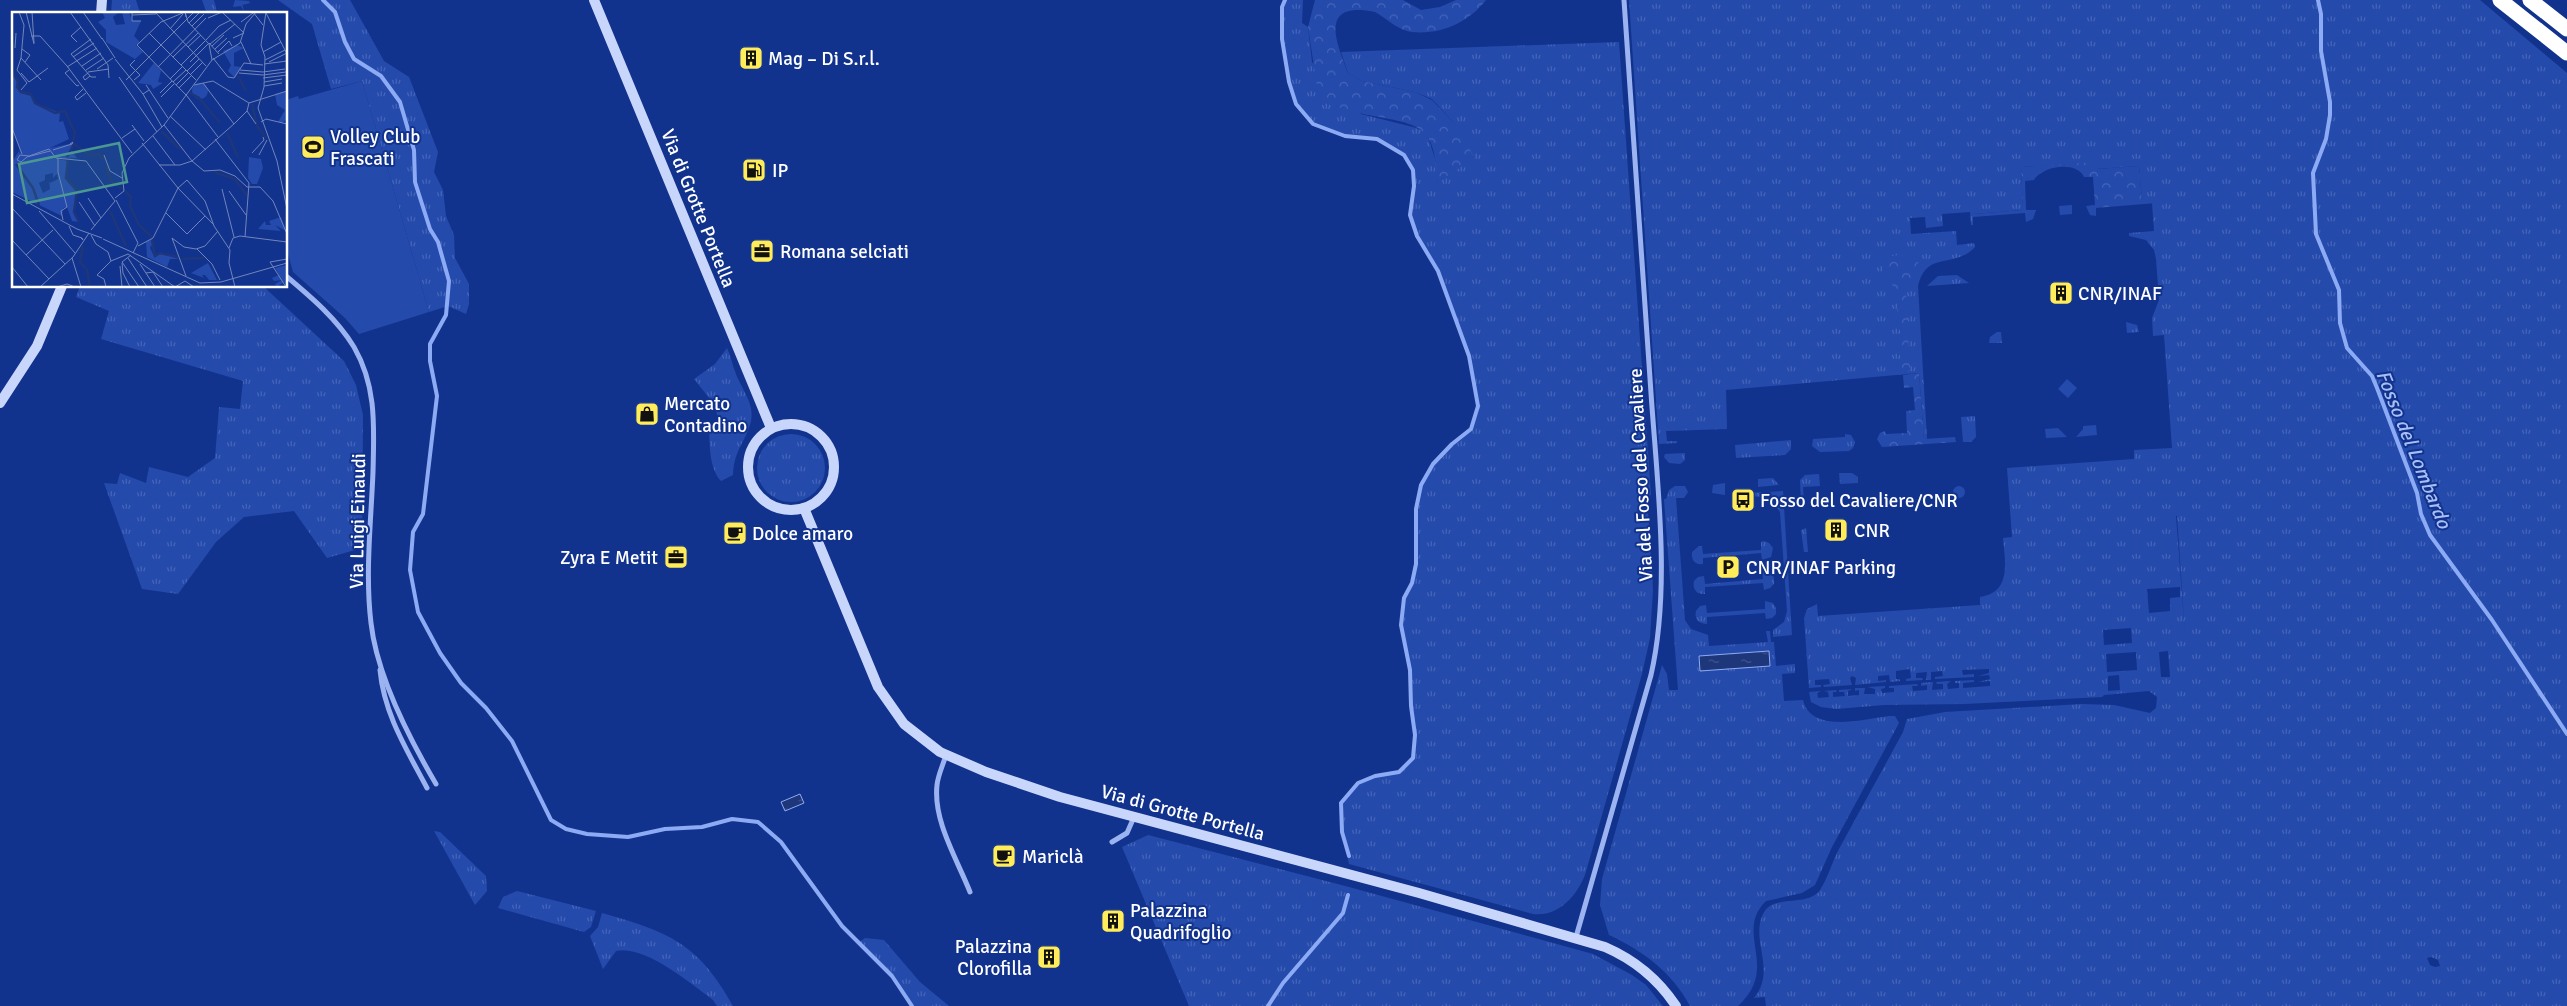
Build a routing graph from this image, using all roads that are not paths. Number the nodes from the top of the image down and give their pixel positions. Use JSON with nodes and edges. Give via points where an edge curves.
{"nodes":[{"id":1,"x":594,"y":0,"type":"edge"},
{"id":2,"x":1624,"y":0,"type":"edge"},
{"id":3,"x":2500,"y":0,"type":"edge"},
{"id":4,"x":2530,"y":0,"type":"edge"},
{"id":5,"x":2516,"y":13,"type":"junction"},
{"id":6,"x":2567,"y":29,"type":"edge"},
{"id":7,"x":2567,"y":53,"type":"edge"},
{"id":8,"x":2567,"y":58,"type":"edge"},
{"id":9,"x":288,"y":278,"type":"edge"},
{"id":10,"x":61,"y":288,"type":"edge"},
{"id":11,"x":0,"y":403,"type":"edge"},
{"id":12,"x":771,"y":428,"type":"junction"},
{"id":13,"x":804,"y":508,"type":"junction"},
{"id":14,"x":379,"y":660,"type":"junction"},
{"id":15,"x":946,"y":755,"type":"junction"},
{"id":16,"x":436,"y":784,"type":"dead end"},
{"id":17,"x":427,"y":788,"type":"dead end"},
{"id":18,"x":1134,"y":817,"type":"junction"},
{"id":19,"x":1112,"y":842,"type":"dead end"},
{"id":20,"x":970,"y":892,"type":"dead end"},
{"id":21,"x":1576,"y":937,"type":"junction"},
{"id":22,"x":1676,"y":1006,"type":"edge"}],
"edges":[{"from":1,"to":12,"type":"main road","name":"Via di Grotte Portella"},
{"from":2,"to":21,"type":"street","name":"Via del Fosso del Cavaliere","via":[[1657,476],[1661,615],[1651,675]]},
{"from":3,"to":5,"type":"highway"},
{"from":4,"to":6,"type":"highway"},
{"from":5,"to":7,"type":"highway"},
{"from":5,"to":8,"type":"highway"},
{"from":9,"to":14,"type":"street","name":"Via Luigi Einaudi","via":[[339,326],[354,348],[371,386],[374,419],[370,616]]},
{"from":10,"to":11,"type":"main road","via":[[37,346]]},
{"from":12,"to":13,"type":"main road","via":[[757,439],[751,450],[750,482],[761,498],[772,505],[785,509]]},
{"from":12,"to":13,"type":"main road","via":[[786,424],[806,426],[822,437],[830,448],[834,466],[831,483],[821,498]]},
{"from":13,"to":15,"type":"main road","name":"Via di Grotte Portella","via":[[865,661],[886,702],[912,731]]},
{"from":14,"to":16,"type":"street","name":"Via Luigi Einaudi","via":[[395,703]]},
{"from":14,"to":17,"type":"street","via":[[385,702]]},
{"from":15,"to":18,"type":"main road","name":"Via di Grotte Portella","via":[[1021,784]]},
{"from":15,"to":20,"type":"street","via":[[937,784],[938,807]]},
{"from":18,"to":19,"type":"street","via":[[1127,833]]},
{"from":18,"to":21,"type":"main road","name":"Via di Grotte Portella"},
{"from":21,"to":22,"type":"main road","name":"Via di Grotte Portella","via":[[1634,962],[1658,983]]}]}
